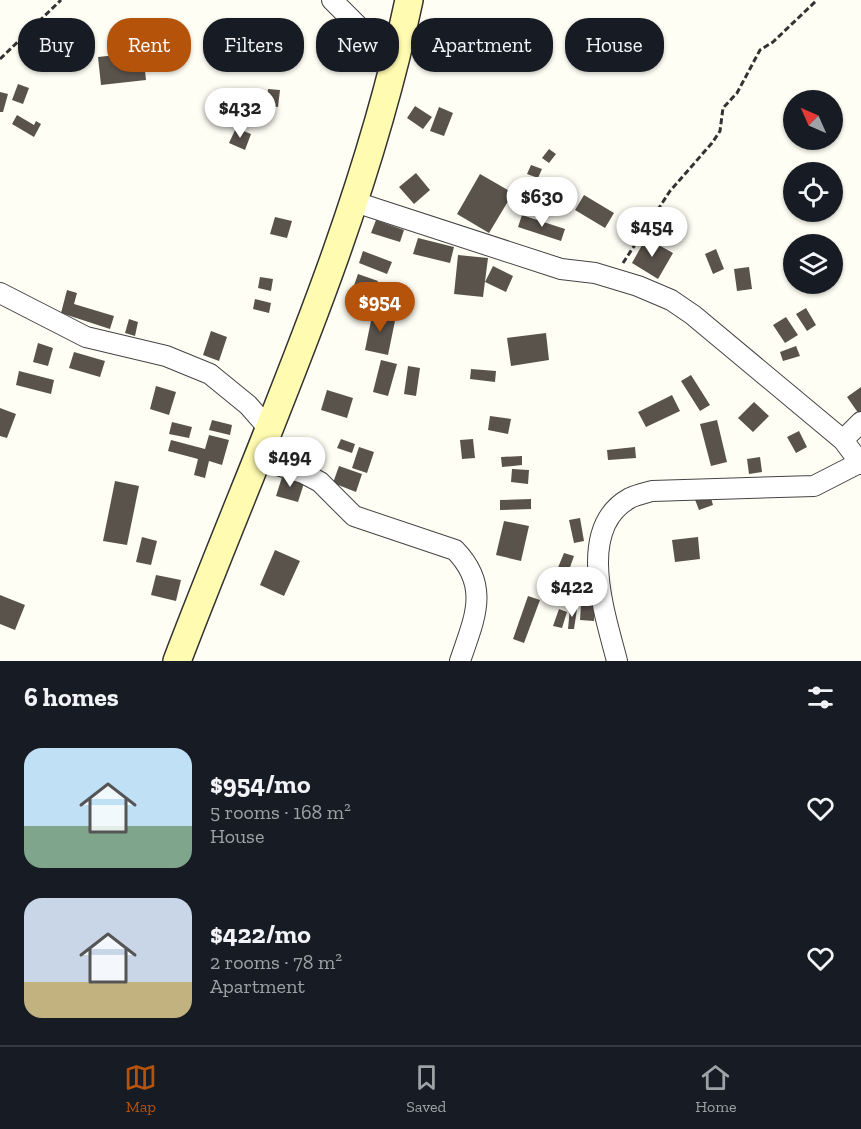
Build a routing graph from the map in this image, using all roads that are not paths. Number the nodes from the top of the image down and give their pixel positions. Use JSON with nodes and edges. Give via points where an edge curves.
{"nodes":[{"id":1,"x":332,"y":0,"type":"edge"},
{"id":2,"x":410,"y":0,"type":"edge"},
{"id":3,"x":350,"y":18,"type":"edge"},
{"id":4,"x":399,"y":50,"type":"edge"},
{"id":5,"x":394,"y":72,"type":"edge"},
{"id":6,"x":355,"y":202,"type":"junction"},
{"id":7,"x":0,"y":293,"type":"edge"},
{"id":8,"x":861,"y":422,"type":"edge"},
{"id":9,"x":270,"y":430,"type":"junction"},
{"id":10,"x":843,"y":440,"type":"junction"},
{"id":11,"x":258,"y":459,"type":"junction"},
{"id":12,"x":860,"y":463,"type":"edge"},
{"id":13,"x":177,"y":661,"type":"edge"},
{"id":14,"x":460,"y":661,"type":"edge"},
{"id":15,"x":617,"y":661,"type":"edge"}],
"edges":[{"from":1,"to":3,"type":"street"},
{"from":2,"to":4,"type":"street"},
{"from":5,"to":6,"type":"street"},
{"from":6,"to":9,"type":"street"},
{"from":6,"to":10,"type":"street","via":[[561,269],[614,278],[670,300]]},
{"from":7,"to":9,"type":"street","via":[[86,337],[166,356],[210,374],[248,405]]},
{"from":8,"to":10,"type":"street"},
{"from":9,"to":11,"type":"street"},
{"from":10,"to":12,"type":"street"},
{"from":11,"to":13,"type":"street"},
{"from":11,"to":14,"type":"street","via":[[320,482],[354,516],[455,550],[468,563],[476,582],[477,605]]},
{"from":12,"to":15,"type":"street","via":[[814,486],[652,491],[629,498],[609,517],[600,533],[597,557],[601,594]]}]}
